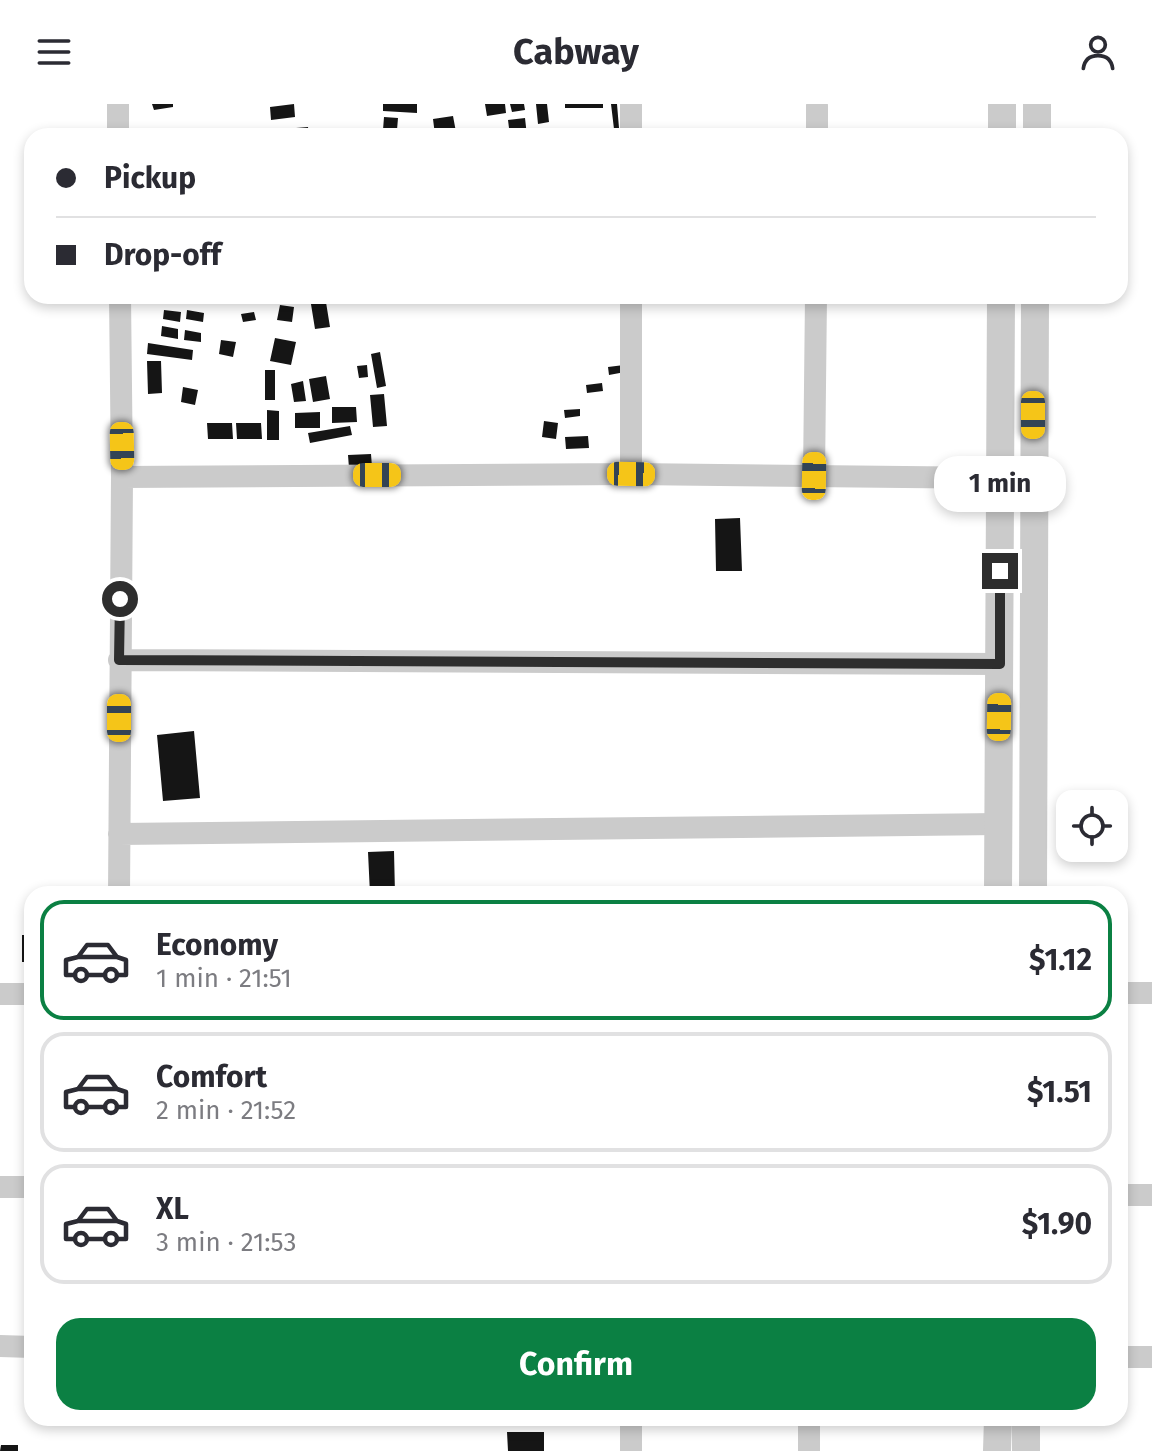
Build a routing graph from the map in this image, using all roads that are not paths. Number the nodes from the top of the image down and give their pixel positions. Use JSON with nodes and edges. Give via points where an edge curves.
{"nodes":[{"id":1,"x":118,"y":104,"type":"edge"},
{"id":2,"x":631,"y":104,"type":"edge"},
{"id":3,"x":1002,"y":104,"type":"edge"},
{"id":4,"x":1037,"y":104,"type":"edge"},
{"id":5,"x":817,"y":106,"type":"dead end"},
{"id":6,"x":118,"y":128,"type":"edge"},
{"id":7,"x":631,"y":128,"type":"edge"},
{"id":8,"x":817,"y":128,"type":"edge"},
{"id":9,"x":1002,"y":128,"type":"edge"},
{"id":10,"x":1037,"y":128,"type":"edge"},
{"id":11,"x":120,"y":304,"type":"edge"},
{"id":12,"x":631,"y":304,"type":"edge"},
{"id":13,"x":816,"y":304,"type":"edge"},
{"id":14,"x":1001,"y":304,"type":"edge"},
{"id":15,"x":1035,"y":304,"type":"edge"},
{"id":16,"x":631,"y":474,"type":"junction"},
{"id":17,"x":1033,"y":475,"type":"junction"},
{"id":18,"x":814,"y":476,"type":"junction"},
{"id":19,"x":122,"y":477,"type":"junction"},
{"id":20,"x":999,"y":478,"type":"junction"},
{"id":21,"x":119,"y":660,"type":"junction"},
{"id":22,"x":1000,"y":664,"type":"junction"},
{"id":23,"x":998,"y":824,"type":"junction"},
{"id":24,"x":119,"y":834,"type":"junction"},
{"id":25,"x":119,"y":886,"type":"edge"},
{"id":26,"x":998,"y":886,"type":"edge"},
{"id":27,"x":1033,"y":886,"type":"edge"},
{"id":28,"x":1128,"y":993,"type":"edge"},
{"id":29,"x":1152,"y":993,"type":"edge"},
{"id":30,"x":0,"y":994,"type":"edge"},
{"id":31,"x":24,"y":994,"type":"edge"},
{"id":32,"x":0,"y":1187,"type":"edge"},
{"id":33,"x":24,"y":1187,"type":"edge"},
{"id":34,"x":1128,"y":1195,"type":"edge"},
{"id":35,"x":1152,"y":1195,"type":"edge"},
{"id":36,"x":0,"y":1346,"type":"edge"},
{"id":37,"x":24,"y":1347,"type":"edge"},
{"id":38,"x":1128,"y":1357,"type":"edge"},
{"id":39,"x":1152,"y":1357,"type":"edge"},
{"id":40,"x":631,"y":1426,"type":"edge"},
{"id":41,"x":809,"y":1426,"type":"edge"},
{"id":42,"x":998,"y":1426,"type":"edge"},
{"id":43,"x":1026,"y":1426,"type":"edge"},
{"id":44,"x":631,"y":1451,"type":"edge"},
{"id":45,"x":809,"y":1451,"type":"edge"},
{"id":46,"x":997,"y":1451,"type":"edge"},
{"id":47,"x":1026,"y":1451,"type":"edge"}],
"edges":[{"from":1,"to":6,"type":"street"},
{"from":2,"to":7,"type":"street"},
{"from":3,"to":9,"type":"street"},
{"from":4,"to":10,"type":"street"},
{"from":5,"to":8,"type":"street"},
{"from":11,"to":19,"type":"street"},
{"from":12,"to":16,"type":"street"},
{"from":13,"to":18,"type":"street"},
{"from":14,"to":20,"type":"street"},
{"from":15,"to":17,"type":"street"},
{"from":16,"to":18,"type":"street"},
{"from":16,"to":19,"type":"street"},
{"from":17,"to":20,"type":"street"},
{"from":17,"to":27,"type":"street"},
{"from":18,"to":20,"type":"street"},
{"from":19,"to":21,"type":"street"},
{"from":20,"to":22,"type":"street"},
{"from":21,"to":22,"type":"street"},
{"from":21,"to":24,"type":"street"},
{"from":22,"to":23,"type":"street"},
{"from":23,"to":24,"type":"street"},
{"from":23,"to":26,"type":"street"},
{"from":24,"to":25,"type":"street"},
{"from":28,"to":29,"type":"street"},
{"from":30,"to":31,"type":"street"},
{"from":32,"to":33,"type":"street"},
{"from":34,"to":35,"type":"street"},
{"from":36,"to":37,"type":"street"},
{"from":38,"to":39,"type":"street"},
{"from":40,"to":44,"type":"street"},
{"from":41,"to":45,"type":"street"},
{"from":42,"to":46,"type":"street"},
{"from":43,"to":47,"type":"street"}]}
